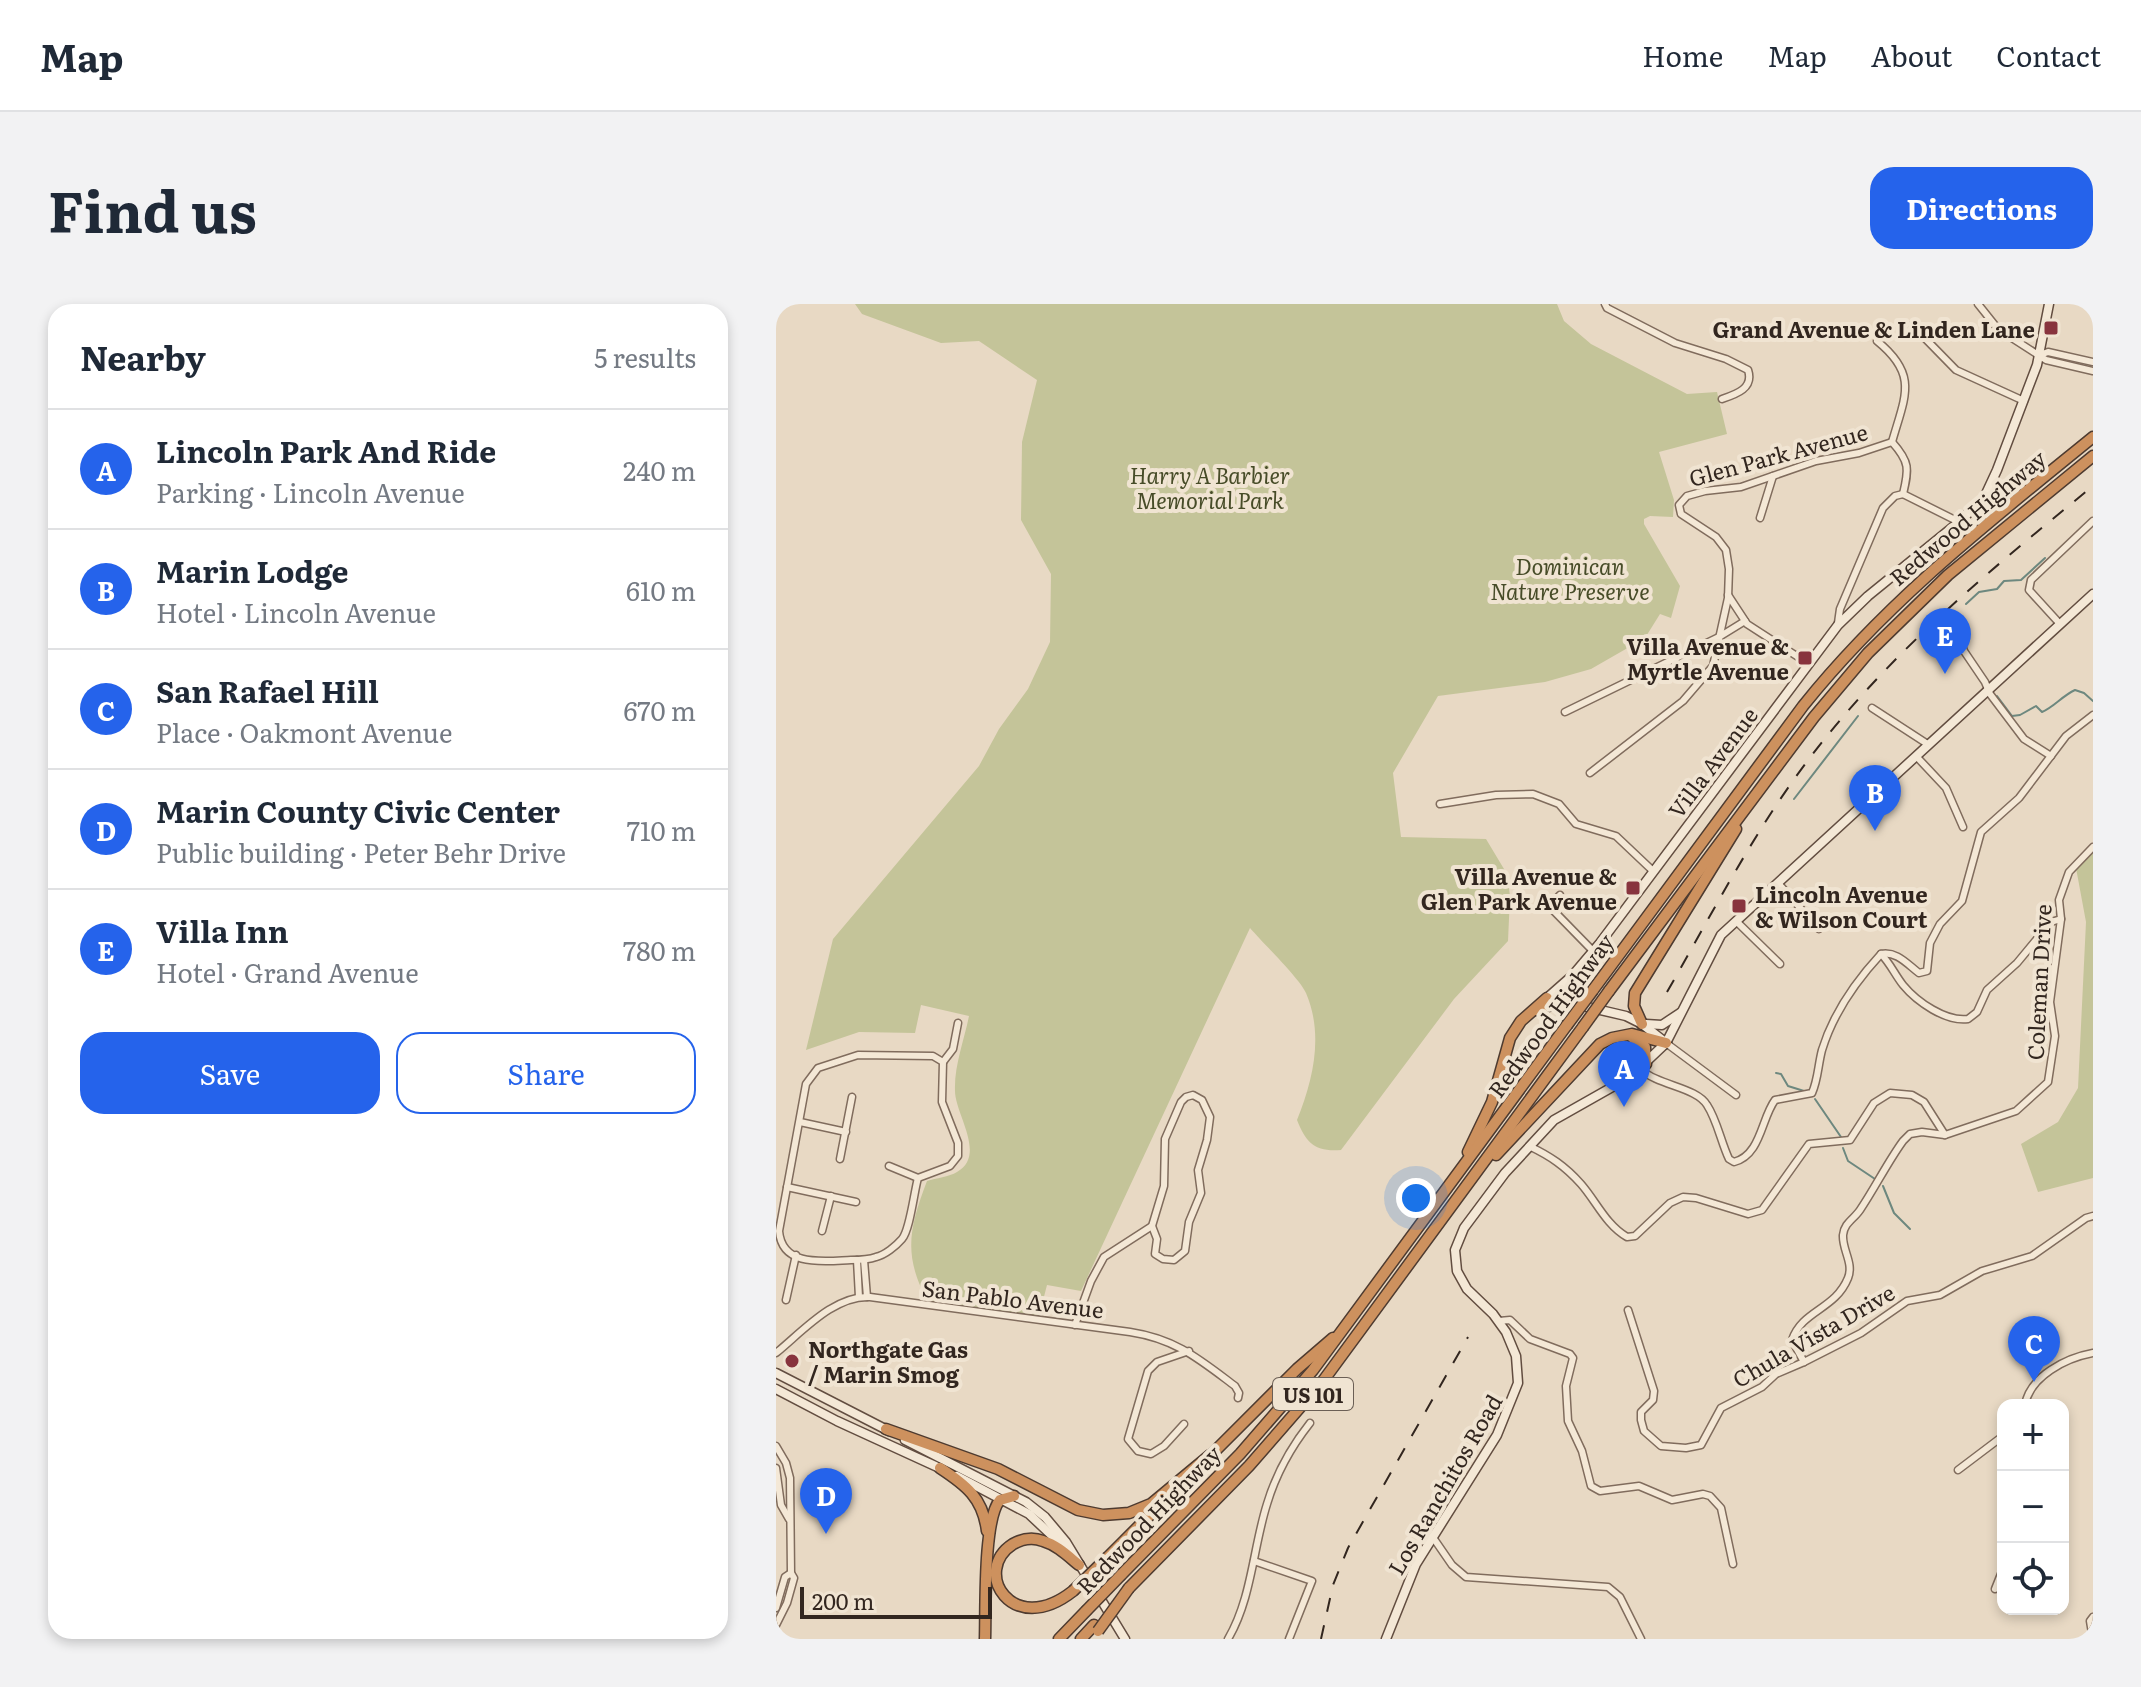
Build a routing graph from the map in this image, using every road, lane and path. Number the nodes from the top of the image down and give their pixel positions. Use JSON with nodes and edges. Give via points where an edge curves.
{"nodes":[{"id":1,"x":1605,"y":304,"type":"edge"},
{"id":2,"x":1978,"y":304,"type":"edge"},
{"id":3,"x":2049,"y":304,"type":"edge"},
{"id":4,"x":1912,"y":325,"type":"dead end"},
{"id":5,"x":1877,"y":341,"type":"dead end"},
{"id":6,"x":2040,"y":355,"type":"junction"},
{"id":7,"x":2093,"y":362,"type":"edge"},
{"id":8,"x":2093,"y":371,"type":"edge"},
{"id":9,"x":1722,"y":399,"type":"dead end"},
{"id":10,"x":2024,"y":401,"type":"junction"},
{"id":11,"x":2093,"y":437,"type":"edge"},
{"id":12,"x":1892,"y":442,"type":"junction"},
{"id":13,"x":2093,"y":456,"type":"edge"},
{"id":14,"x":1773,"y":476,"type":"junction"},
{"id":15,"x":1903,"y":494,"type":"junction"},
{"id":16,"x":1760,"y":518,"type":"dead end"},
{"id":17,"x":2093,"y":521,"type":"edge"},
{"id":18,"x":1959,"y":522,"type":"junction"},
{"id":19,"x":1728,"y":594,"type":"junction"},
{"id":20,"x":2093,"y":594,"type":"edge"},
{"id":21,"x":1953,"y":616,"type":"dead end"},
{"id":22,"x":1745,"y":621,"type":"junction"},
{"id":23,"x":2060,"y":624,"type":"junction"},
{"id":24,"x":1838,"y":625,"type":"junction"},
{"id":25,"x":1719,"y":637,"type":"junction"},
{"id":26,"x":1809,"y":664,"type":"junction"},
{"id":27,"x":1988,"y":689,"type":"junction"},
{"id":28,"x":1872,"y":708,"type":"dead end"},
{"id":29,"x":1565,"y":712,"type":"dead end"},
{"id":30,"x":2093,"y":715,"type":"edge"},
{"id":31,"x":1929,"y":745,"type":"junction"},
{"id":32,"x":1916,"y":756,"type":"junction"},
{"id":33,"x":2051,"y":756,"type":"junction"},
{"id":34,"x":1590,"y":773,"type":"dead end"},
{"id":35,"x":1755,"y":795,"type":"junction"},
{"id":36,"x":1440,"y":804,"type":"dead end"},
{"id":37,"x":1963,"y":827,"type":"dead end"},
{"id":38,"x":2093,"y":847,"type":"edge"},
{"id":39,"x":1653,"y":871,"type":"junction"},
{"id":40,"x":1778,"y":883,"type":"junction"},
{"id":41,"x":1560,"y":895,"type":"dead end"},
{"id":42,"x":2061,"y":919,"type":"junction"},
{"id":43,"x":1736,"y":921,"type":"junction"},
{"id":44,"x":1819,"y":929,"type":"dead end"},
{"id":45,"x":1593,"y":951,"type":"junction"},
{"id":46,"x":1881,"y":954,"type":"junction"},
{"id":47,"x":1780,"y":964,"type":"dead end"},
{"id":48,"x":1572,"y":976,"type":"junction"},
{"id":49,"x":1547,"y":998,"type":"joint"},
{"id":50,"x":1572,"y":1005,"type":"junction"},
{"id":51,"x":1684,"y":1010,"type":"junction"},
{"id":52,"x":1529,"y":1013,"type":"junction"},
{"id":53,"x":958,"y":1023,"type":"dead end"},
{"id":54,"x":1642,"y":1024,"type":"junction"},
{"id":55,"x":1622,"y":1035,"type":"junction"},
{"id":56,"x":1666,"y":1043,"type":"junction"},
{"id":57,"x":943,"y":1062,"type":"junction"},
{"id":58,"x":1643,"y":1066,"type":"junction"},
{"id":59,"x":1736,"y":1095,"type":"dead end"},
{"id":60,"x":852,"y":1097,"type":"dead end"},
{"id":61,"x":800,"y":1122,"type":"junction"},
{"id":62,"x":846,"y":1132,"type":"junction"},
{"id":63,"x":1945,"y":1135,"type":"junction"},
{"id":64,"x":1528,"y":1146,"type":"junction"},
{"id":65,"x":840,"y":1159,"type":"dead end"},
{"id":66,"x":889,"y":1166,"type":"dead end"},
{"id":67,"x":918,"y":1178,"type":"junction"},
{"id":68,"x":1454,"y":1179,"type":"junction"},
{"id":69,"x":1472,"y":1179,"type":"junction"},
{"id":70,"x":787,"y":1187,"type":"junction"},
{"id":71,"x":831,"y":1196,"type":"junction"},
{"id":72,"x":856,"y":1202,"type":"dead end"},
{"id":73,"x":2093,"y":1216,"type":"edge"},
{"id":74,"x":1152,"y":1226,"type":"junction"},
{"id":75,"x":822,"y":1231,"type":"dead end"},
{"id":76,"x":796,"y":1255,"type":"junction"},
{"id":77,"x":860,"y":1260,"type":"junction"},
{"id":78,"x":863,"y":1297,"type":"junction"},
{"id":79,"x":786,"y":1300,"type":"dead end"},
{"id":80,"x":1628,"y":1310,"type":"dead end"},
{"id":81,"x":1499,"y":1321,"type":"junction"},
{"id":82,"x":1075,"y":1325,"type":"junction"},
{"id":83,"x":1347,"y":1326,"type":"junction"},
{"id":84,"x":1189,"y":1351,"type":"junction"},
{"id":85,"x":776,"y":1353,"type":"edge"},
{"id":86,"x":2093,"y":1353,"type":"edge"},
{"id":87,"x":1804,"y":1362,"type":"junction"},
{"id":88,"x":776,"y":1373,"type":"edge"},
{"id":89,"x":776,"y":1389,"type":"edge"},
{"id":90,"x":1238,"y":1398,"type":"dead end"},
{"id":91,"x":2026,"y":1399,"type":"edge"},
{"id":92,"x":1310,"y":1423,"type":"dead end"},
{"id":93,"x":1184,"y":1424,"type":"dead end"},
{"id":94,"x":886,"y":1429,"type":"junction"},
{"id":95,"x":1997,"y":1441,"type":"edge"},
{"id":96,"x":776,"y":1446,"type":"edge"},
{"id":97,"x":1210,"y":1455,"type":"junction"},
{"id":98,"x":776,"y":1468,"type":"edge"},
{"id":99,"x":940,"y":1468,"type":"junction"},
{"id":100,"x":1958,"y":1470,"type":"dead end"},
{"id":101,"x":1008,"y":1498,"type":"junction"},
{"id":102,"x":789,"y":1519,"type":"junction"},
{"id":103,"x":1432,"y":1536,"type":"junction"},
{"id":104,"x":1254,"y":1561,"type":"junction"},
{"id":105,"x":1733,"y":1564,"type":"dead end"},
{"id":106,"x":1079,"y":1565,"type":"junction"},
{"id":107,"x":791,"y":1573,"type":"junction"},
{"id":108,"x":986,"y":1573,"type":"junction"},
{"id":109,"x":1997,"y":1584,"type":"edge"},
{"id":110,"x":1995,"y":1589,"type":"dead end"},
{"id":111,"x":776,"y":1608,"type":"edge"},
{"id":112,"x":2093,"y":1617,"type":"edge"},
{"id":113,"x":776,"y":1625,"type":"edge"},
{"id":114,"x":1095,"y":1632,"type":"edge"},
{"id":115,"x":985,"y":1639,"type":"edge"},
{"id":116,"x":1059,"y":1639,"type":"edge"},
{"id":117,"x":1081,"y":1639,"type":"edge"},
{"id":118,"x":1125,"y":1639,"type":"edge"},
{"id":119,"x":1228,"y":1639,"type":"edge"},
{"id":120,"x":1289,"y":1639,"type":"edge"},
{"id":121,"x":1386,"y":1639,"type":"edge"},
{"id":122,"x":1641,"y":1639,"type":"edge"},
{"id":123,"x":2093,"y":1639,"type":"edge"}],
"edges":[{"from":1,"to":9,"type":"street","via":[[1675,343],[1742,365],[1750,377],[1747,386]]},
{"from":2,"to":6,"type":"street","via":[[1998,329]]},
{"from":3,"to":6,"type":"main road"},
{"from":4,"to":10,"type":"street","via":[[1956,370]]},
{"from":5,"to":12,"type":"street","via":[[1903,368],[1905,388]]},
{"from":6,"to":7,"type":"street","via":[[2048,352]]},
{"from":6,"to":8,"type":"street"},
{"from":6,"to":10,"type":"main road"},
{"from":10,"to":18,"type":"main road","via":[[1984,498]]},
{"from":11,"to":68,"type":"highway","name":"Redwood Highway","number":"US 101","bridge":true,"via":[[1917,583],[1839,663]]},
{"from":12,"to":14,"type":"street","name":"Glen Park Avenue"},
{"from":12,"to":15,"type":"street","name":"Glen Park Avenue","via":[[1904,455],[1909,473]]},
{"from":13,"to":35,"type":"highway","name":"Redwood Highway","number":"US 101","via":[[1897,622],[1831,695]]},
{"from":14,"to":16,"type":"street"},
{"from":14,"to":19,"type":"street","name":"Glen Park Avenue","via":[[1687,496],[1679,505],[1681,514],[1726,550]]},
{"from":15,"to":18,"type":"street"},
{"from":15,"to":24,"type":"street","name":"Villa Avenue","via":[[1883,508]]},
{"from":17,"to":23,"type":"street","via":[[2031,580],[2029,590]]},
{"from":18,"to":24,"type":"main road"},
{"from":19,"to":22,"type":"street"},
{"from":19,"to":25,"type":"street","name":"Glen Park Avenue"},
{"from":20,"to":23,"type":"main road","name":"Los Ranchitos Road"},
{"from":21,"to":27,"type":"street","via":[[1964,651]]},
{"from":22,"to":25,"type":"street"},
{"from":22,"to":26,"type":"street"},
{"from":23,"to":27,"type":"main road","name":"Los Ranchitos Road"},
{"from":24,"to":26,"type":"main road","name":"Villa Avenue"},
{"from":25,"to":29,"type":"street"},
{"from":25,"to":34,"type":"street","name":"Glen Park Avenue","via":[[1713,666],[1683,701]]},
{"from":26,"to":39,"type":"main road","name":"Villa Avenue"},
{"from":27,"to":31,"type":"main road","name":"Los Ranchitos Road"},
{"from":27,"to":33,"type":"street","via":[[2024,739]]},
{"from":28,"to":31,"type":"street"},
{"from":30,"to":33,"type":"street"},
{"from":31,"to":32,"type":"main road","name":"Los Ranchitos Road"},
{"from":32,"to":37,"type":"street","via":[[1946,788]]},
{"from":32,"to":40,"type":"main road","name":"Los Ranchitos Road"},
{"from":33,"to":46,"type":"street","via":[[2011,806],[1981,832],[1962,901],[1930,943],[1927,971],[1919,973],[1897,955]]},
{"from":35,"to":54,"type":"highway","via":[[1635,993]]},
{"from":35,"to":69,"type":"highway","name":"Redwood Highway","number":"US 101","bridge":true},
{"from":36,"to":39,"type":"street","via":[[1533,794],[1559,804],[1576,824],[1616,836]]},
{"from":38,"to":42,"type":"street","name":"Coleman Drive","via":[[2069,872],[2059,900]]},
{"from":39,"to":45,"type":"main road","name":"Villa Avenue"},
{"from":40,"to":43,"type":"main road","name":"Los Ranchitos Road"},
{"from":40,"to":44,"type":"street"},
{"from":41,"to":45,"type":"street","via":[[1549,906]]},
{"from":42,"to":46,"type":"street","via":[[2051,922],[1987,990],[1968,1019],[1938,1014],[1904,986]]},
{"from":42,"to":63,"type":"street","name":"Coleman Drive","via":[[2050,1002],[2055,1036],[2048,1082],[2016,1111]]},
{"from":43,"to":47,"type":"street"},
{"from":43,"to":51,"type":"main road","name":"Los Ranchitos Road","via":[[1721,935]]},
{"from":45,"to":48,"type":"main road","name":"Villa Avenue"},
{"from":46,"to":58,"type":"street","via":[[1834,1021],[1812,1093],[1775,1100],[1743,1160],[1729,1159],[1704,1101],[1656,1081]]},
{"from":48,"to":49,"type":"main road","name":"Villa Avenue"},
{"from":48,"to":50,"type":"main road","via":[[1562,994]]},
{"from":49,"to":52,"type":"highway"},
{"from":50,"to":52,"type":"highway","via":[[1554,1004]]},
{"from":50,"to":54,"type":"main road","via":[[1617,1013]]},
{"from":51,"to":54,"type":"main road","via":[[1662,1025]]},
{"from":51,"to":56,"type":"main road","name":"Los Ranchitos Road"},
{"from":52,"to":68,"type":"highway","via":[[1510,1038],[1492,1102]]},
{"from":53,"to":57,"type":"street","via":[[953,1049]]},
{"from":54,"to":56,"type":"main road"},
{"from":55,"to":56,"type":"highway"},
{"from":55,"to":58,"type":"highway","via":[[1642,1043],[1647,1055]]},
{"from":55,"to":69,"type":"highway","via":[[1593,1051]]},
{"from":56,"to":58,"type":"main road","name":"Los Ranchitos Road"},
{"from":56,"to":59,"type":"street"},
{"from":57,"to":61,"type":"street","via":[[933,1056],[858,1055],[818,1068],[806,1084]]},
{"from":57,"to":67,"type":"street","via":[[942,1102],[958,1156],[950,1166]]},
{"from":58,"to":64,"type":"main road","name":"Los Ranchitos Road","via":[[1554,1120]]},
{"from":60,"to":62,"type":"street"},
{"from":61,"to":62,"type":"street"},
{"from":61,"to":70,"type":"street"},
{"from":62,"to":65,"type":"street"},
{"from":63,"to":64,"type":"street","via":[[1924,1102],[1890,1093],[1874,1103],[1850,1140],[1809,1144],[1762,1210],[1748,1214],[1683,1197],[1627,1237],[1558,1160]]},
{"from":63,"to":87,"type":"street","name":"Coleman Drive","via":[[1910,1134],[1847,1224],[1843,1234],[1849,1276],[1834,1301],[1796,1327],[1792,1340]]},
{"from":64,"to":81,"type":"main road","name":"Los Ranchitos Road","via":[[1457,1243],[1459,1277]]},
{"from":66,"to":67,"type":"street"},
{"from":67,"to":77,"type":"street","via":[[904,1237],[879,1257]]},
{"from":68,"to":83,"type":"highway","name":"Redwood Highway","number":"US 101"},
{"from":69,"to":114,"type":"highway","name":"Redwood Highway","number":"US 101","bridge":true,"via":[[1305,1403],[1129,1588]]},
{"from":70,"to":71,"type":"street"},
{"from":70,"to":76,"type":"street","via":[[780,1240]]},
{"from":71,"to":72,"type":"street"},
{"from":71,"to":75,"type":"street"},
{"from":73,"to":87,"type":"street","name":"Chula Vista Drive","via":[[2032,1256],[1982,1271],[1940,1295],[1907,1301],[1861,1333]]},
{"from":74,"to":74,"type":"street","via":[[1164,1186],[1165,1139],[1181,1102],[1193,1095],[1202,1100],[1210,1117],[1198,1170],[1201,1193],[1180,1257],[1163,1259],[1155,1254]]},
{"from":74,"to":82,"type":"street","via":[[1104,1257]]},
{"from":76,"to":77,"type":"street","via":[[816,1263]]},
{"from":76,"to":79,"type":"street"},
{"from":77,"to":78,"type":"street"},
{"from":78,"to":82,"type":"street","name":"San Pablo Avenue"},
{"from":78,"to":85,"type":"street","via":[[836,1306]]},
{"from":80,"to":87,"type":"street","name":"Chula Vista Drive","via":[[1654,1391],[1641,1412],[1642,1426],[1661,1446],[1701,1445],[1721,1408]]},
{"from":81,"to":103,"type":"main road","name":"Los Ranchitos Road","via":[[1519,1370],[1515,1396],[1497,1435]]},
{"from":81,"to":105,"type":"street","via":[[1510,1320],[1530,1339],[1573,1358],[1566,1386],[1568,1421],[1591,1486],[1600,1491],[1639,1486],[1672,1500],[1710,1496],[1721,1508]]},
{"from":82,"to":84,"type":"street","name":"San Pablo Avenue","via":[[1149,1335]]},
{"from":83,"to":97,"type":"highway"},
{"from":83,"to":116,"type":"highway","name":"Redwood Highway","number":"US 101","bridge":true,"via":[[1259,1434]]},
{"from":84,"to":90,"type":"street","name":"San Pablo Avenue","via":[[1235,1386]]},
{"from":84,"to":93,"type":"street","via":[[1150,1367],[1128,1439],[1138,1451],[1151,1454]]},
{"from":86,"to":91,"type":"street","via":[[2045,1374]]},
{"from":88,"to":94,"type":"main road"},
{"from":89,"to":99,"type":"main road"},
{"from":92,"to":104,"type":"street","via":[[1278,1474]]},
{"from":94,"to":97,"type":"highway","via":[[998,1469],[1078,1510],[1103,1515],[1146,1507]]},
{"from":94,"to":101,"type":"main road"},
{"from":95,"to":100,"type":"street"},
{"from":96,"to":102,"type":"street","via":[[790,1478]]},
{"from":97,"to":106,"type":"highway","bridge":true,"via":[[1073,1591],[1046,1610],[1011,1606],[996,1582],[1002,1555],[1011,1545],[1033,1539],[1051,1544]]},
{"from":98,"to":102,"type":"street","via":[[781,1505]]},
{"from":99,"to":101,"type":"main road"},
{"from":99,"to":108,"type":"highway","via":[[968,1487],[980,1504],[987,1532]]},
{"from":101,"to":106,"type":"main road","via":[[1040,1522]]},
{"from":101,"to":108,"type":"highway","via":[[993,1512]]},
{"from":102,"to":107,"type":"street"},
{"from":103,"to":121,"type":"main road","name":"Los Ranchitos Road"},
{"from":103,"to":122,"type":"street","via":[[1466,1577],[1608,1587],[1620,1597]]},
{"from":104,"to":119,"type":"street","via":[[1239,1620]]},
{"from":104,"to":120,"type":"street","via":[[1312,1581]]},
{"from":106,"to":118,"type":"main road"},
{"from":107,"to":111,"type":"street"},
{"from":107,"to":113,"type":"street","via":[[792,1591]]},
{"from":108,"to":115,"type":"highway"},
{"from":109,"to":110,"type":"street"},
{"from":112,"to":123,"type":"street"},
{"from":114,"to":117,"type":"highway","name":"Redwood Highway"}]}
